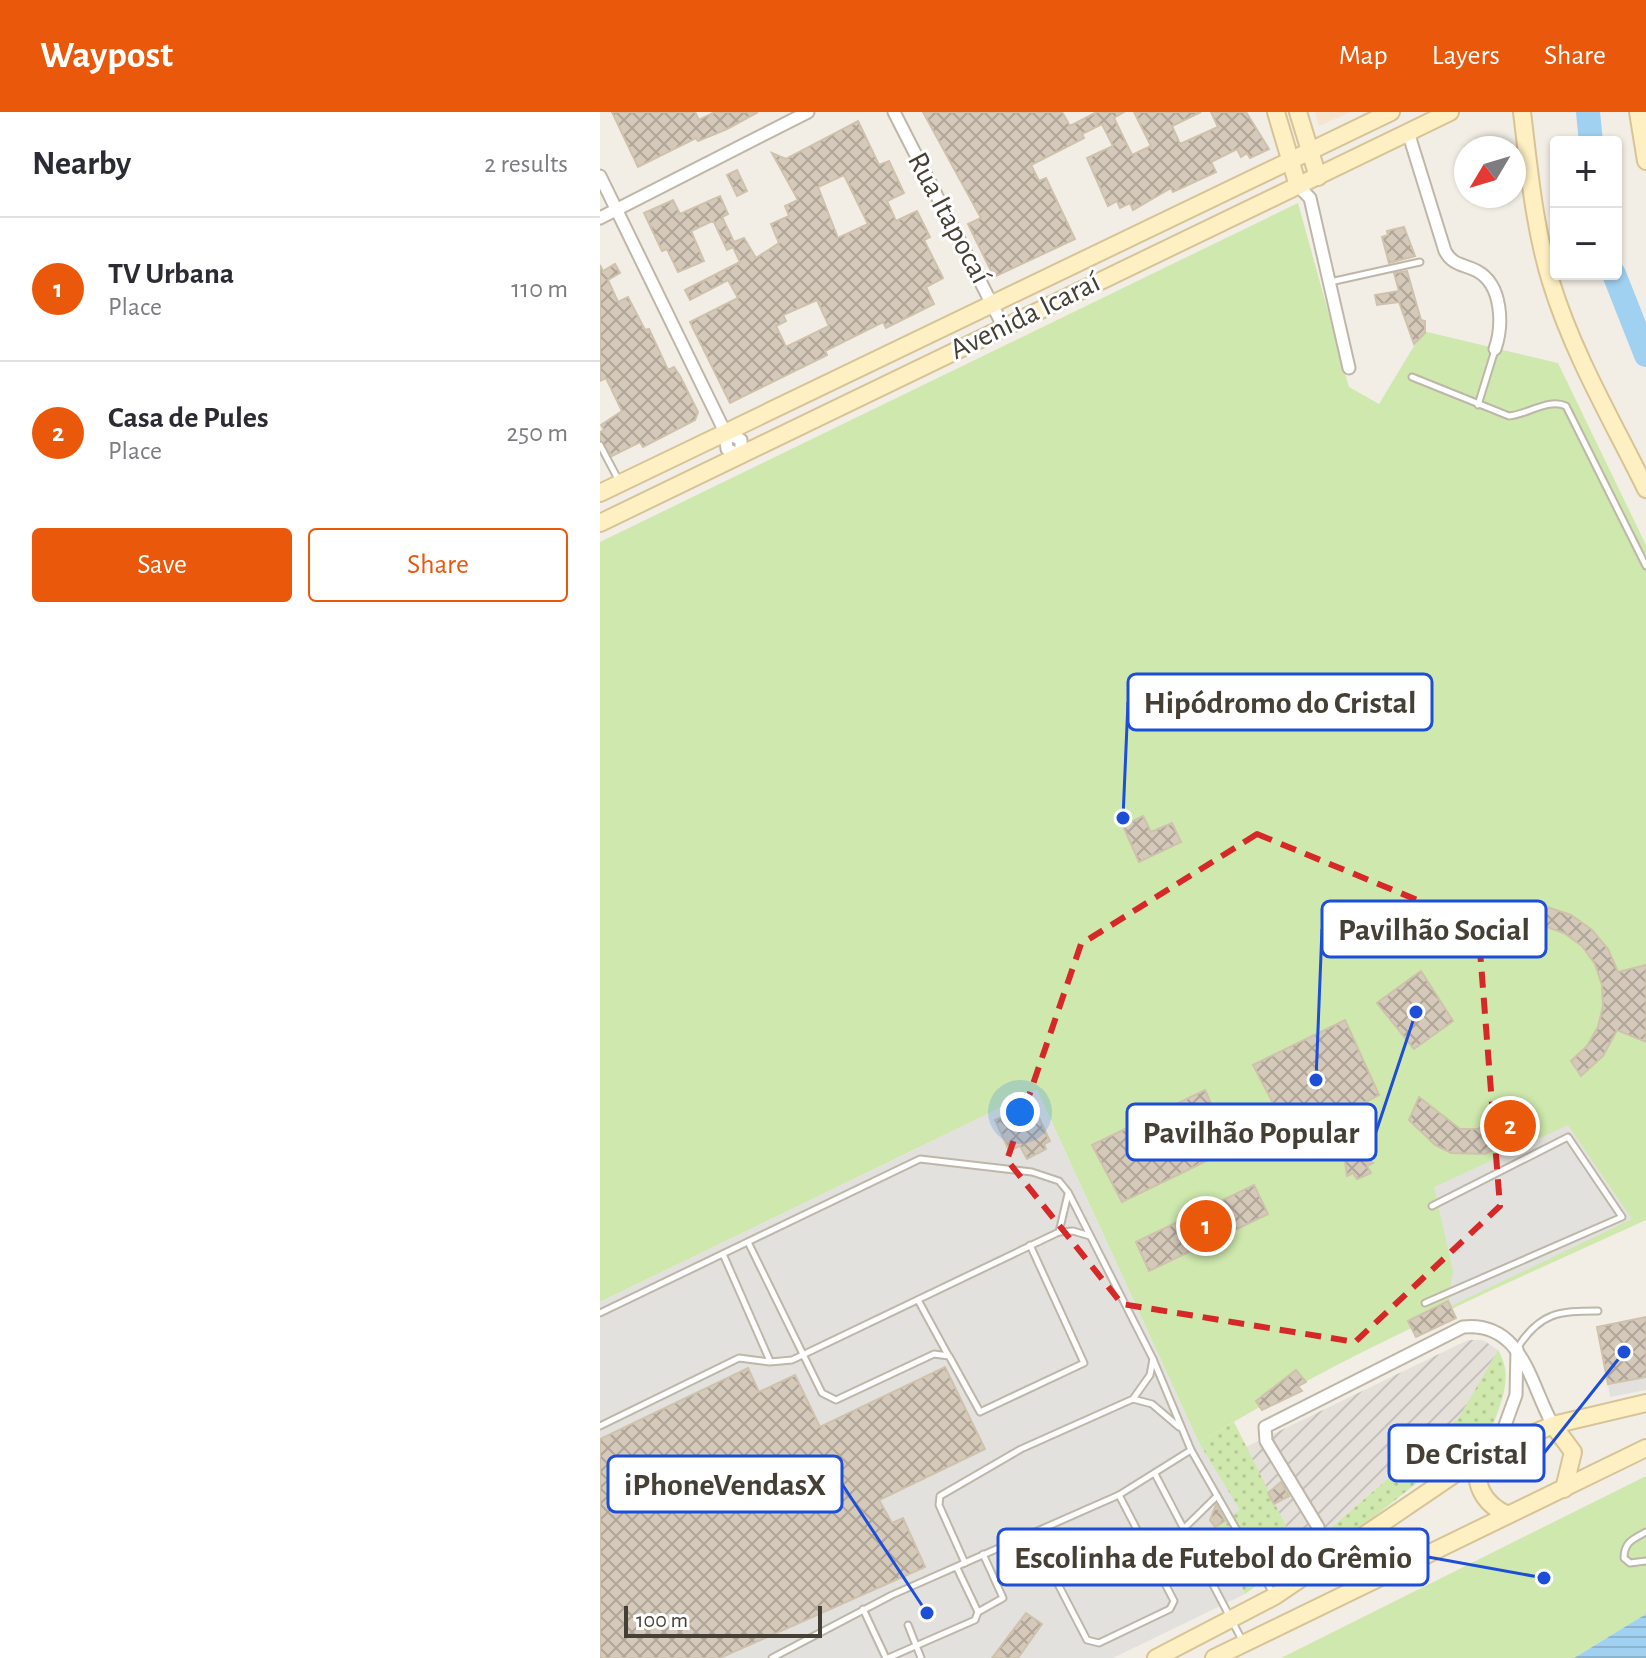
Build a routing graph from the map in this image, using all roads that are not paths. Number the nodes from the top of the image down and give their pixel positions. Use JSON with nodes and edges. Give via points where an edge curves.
{"nodes":[{"id":1,"x":808,"y":112,"type":"edge"},
{"id":2,"x":894,"y":112,"type":"edge"},
{"id":3,"x":1276,"y":112,"type":"edge"},
{"id":4,"x":1298,"y":112,"type":"edge"},
{"id":5,"x":1391,"y":112,"type":"edge"},
{"id":6,"x":1450,"y":112,"type":"edge"},
{"id":7,"x":1522,"y":112,"type":"edge"},
{"id":8,"x":1638,"y":112,"type":"edge"},
{"id":9,"x":1408,"y":132,"type":"junction"},
{"id":10,"x":1311,"y":153,"type":"junction"},
{"id":11,"x":1646,"y":161,"type":"edge"},
{"id":12,"x":1291,"y":162,"type":"junction"},
{"id":13,"x":600,"y":176,"type":"edge"},
{"id":14,"x":1318,"y":177,"type":"junction"},
{"id":15,"x":1304,"y":192,"type":"junction"},
{"id":16,"x":616,"y":210,"type":"junction"},
{"id":17,"x":600,"y":218,"type":"edge"},
{"id":18,"x":1420,"y":262,"type":"dead end"},
{"id":19,"x":1329,"y":282,"type":"junction"},
{"id":20,"x":993,"y":302,"type":"junction"},
{"id":21,"x":1003,"y":326,"type":"junction"},
{"id":22,"x":1495,"y":349,"type":"joint"},
{"id":23,"x":1349,"y":368,"type":"dead end"},
{"id":24,"x":1412,"y":377,"type":"dead end"},
{"id":25,"x":1478,"y":405,"type":"junction"},
{"id":26,"x":725,"y":432,"type":"junction"},
{"id":27,"x":600,"y":445,"type":"edge"},
{"id":28,"x":741,"y":456,"type":"junction"},
{"id":29,"x":620,"y":483,"type":"junction"},
{"id":30,"x":1646,"y":489,"type":"edge"},
{"id":31,"x":600,"y":493,"type":"edge"},
{"id":32,"x":600,"y":523,"type":"edge"},
{"id":33,"x":1646,"y":566,"type":"edge"},
{"id":34,"x":1068,"y":1192,"type":"junction"},
{"id":35,"x":1432,"y":1206,"type":"dead end"},
{"id":36,"x":1059,"y":1232,"type":"junction"},
{"id":37,"x":1091,"y":1236,"type":"junction"},
{"id":38,"x":748,"y":1242,"type":"junction"},
{"id":39,"x":1030,"y":1245,"type":"junction"},
{"id":40,"x":723,"y":1254,"type":"junction"},
{"id":41,"x":918,"y":1300,"type":"junction"},
{"id":42,"x":1425,"y":1303,"type":"dead end"},
{"id":43,"x":1598,"y":1311,"type":"dead end"},
{"id":44,"x":600,"y":1313,"type":"edge"},
{"id":45,"x":1517,"y":1348,"type":"junction"},
{"id":46,"x":803,"y":1355,"type":"junction"},
{"id":47,"x":949,"y":1356,"type":"junction"},
{"id":48,"x":1153,"y":1359,"type":"junction"},
{"id":49,"x":770,"y":1362,"type":"junction"},
{"id":50,"x":1133,"y":1399,"type":"junction"},
{"id":51,"x":1646,"y":1403,"type":"edge"},
{"id":52,"x":1553,"y":1425,"type":"junction"},
{"id":53,"x":600,"y":1426,"type":"edge"},
{"id":54,"x":1183,"y":1430,"type":"junction"},
{"id":55,"x":1646,"y":1448,"type":"edge"},
{"id":56,"x":1191,"y":1450,"type":"junction"},
{"id":57,"x":1481,"y":1456,"type":"junction"},
{"id":58,"x":1155,"y":1474,"type":"junction"},
{"id":59,"x":1564,"y":1489,"type":"junction"},
{"id":60,"x":1119,"y":1495,"type":"junction"},
{"id":61,"x":1217,"y":1496,"type":"junction"},
{"id":62,"x":1508,"y":1515,"type":"junction"},
{"id":63,"x":1183,"y":1525,"type":"junction"},
{"id":64,"x":1318,"y":1527,"type":"dead end"},
{"id":65,"x":1646,"y":1532,"type":"edge"},
{"id":66,"x":1032,"y":1534,"type":"junction"},
{"id":67,"x":986,"y":1552,"type":"junction"},
{"id":68,"x":1151,"y":1556,"type":"junction"},
{"id":69,"x":1646,"y":1561,"type":"edge"},
{"id":70,"x":965,"y":1563,"type":"junction"},
{"id":71,"x":957,"y":1568,"type":"junction"},
{"id":72,"x":1275,"y":1596,"type":"junction"},
{"id":73,"x":863,"y":1609,"type":"junction"},
{"id":74,"x":978,"y":1612,"type":"junction"},
{"id":75,"x":1232,"y":1619,"type":"junction"},
{"id":76,"x":908,"y":1625,"type":"dead end"},
{"id":77,"x":1244,"y":1643,"type":"junction"},
{"id":78,"x":916,"y":1647,"type":"junction"},
{"id":79,"x":772,"y":1658,"type":"edge"},
{"id":80,"x":887,"y":1658,"type":"edge"},
{"id":81,"x":921,"y":1658,"type":"edge"},
{"id":82,"x":1156,"y":1658,"type":"edge"},
{"id":83,"x":1214,"y":1658,"type":"edge"}],
"edges":[{"from":1,"to":16,"type":"street"},
{"from":2,"to":20,"type":"street","name":"Rua Itapocaí"},
{"from":3,"to":12,"type":"main road"},
{"from":4,"to":10,"type":"main road"},
{"from":5,"to":10,"type":"main road","name":"Avenida Icaraí"},
{"from":6,"to":9,"type":"main road","name":"Avenida Icaraí"},
{"from":7,"to":30,"type":"main road","via":[[1535,218],[1551,284],[1584,365]]},
{"from":8,"to":11,"type":"main road"},
{"from":9,"to":14,"type":"main road","name":"Avenida Icaraí"},
{"from":9,"to":22,"type":"street","via":[[1449,258],[1477,271],[1490,284],[1501,315]]},
{"from":10,"to":12,"type":"main road","name":"Avenida Icaraí"},
{"from":10,"to":14,"type":"main road"},
{"from":12,"to":15,"type":"main road"},
{"from":12,"to":20,"type":"main road","name":"Avenida Icaraí"},
{"from":13,"to":16,"type":"street"},
{"from":14,"to":15,"type":"main road","name":"Avenida Icaraí"},
{"from":15,"to":19,"type":"street"},
{"from":15,"to":21,"type":"main road","name":"Avenida Icaraí"},
{"from":16,"to":17,"type":"street"},
{"from":16,"to":26,"type":"street"},
{"from":18,"to":19,"type":"lane"},
{"from":19,"to":23,"type":"street"},
{"from":20,"to":21,"type":"street","name":"Rua Itapocaí"},
{"from":20,"to":26,"type":"main road","name":"Avenida Icaraí"},
{"from":21,"to":28,"type":"main road","name":"Avenida Icaraí"},
{"from":22,"to":25,"type":"lane"},
{"from":24,"to":25,"type":"lane"},
{"from":25,"to":33,"type":"lane","via":[[1509,416],[1548,404],[1566,406]]},
{"from":26,"to":28,"type":"street","via":[[727,449]]},
{"from":26,"to":29,"type":"main road","name":"Avenida Icaraí"},
{"from":27,"to":29,"type":"lane"},
{"from":28,"to":32,"type":"main road","name":"Avenida Icaraí"},
{"from":29,"to":31,"type":"main road","name":"Avenida Icaraí"},
{"from":34,"to":36,"type":"lane"},
{"from":34,"to":37,"type":"lane"},
{"from":34,"to":38,"type":"lane","via":[[1059,1181],[1032,1172],[920,1159]]},
{"from":35,"to":42,"type":"lane","via":[[1568,1137],[1622,1217]]},
{"from":36,"to":37,"type":"lane"},
{"from":36,"to":39,"type":"lane"},
{"from":37,"to":48,"type":"lane"},
{"from":38,"to":40,"type":"lane"},
{"from":38,"to":46,"type":"lane"},
{"from":39,"to":41,"type":"lane"},
{"from":39,"to":47,"type":"lane","via":[[1084,1363],[980,1412]]},
{"from":40,"to":44,"type":"lane"},
{"from":40,"to":49,"type":"lane"},
{"from":41,"to":46,"type":"lane"},
{"from":41,"to":47,"type":"lane"},
{"from":43,"to":45,"type":"lane","via":[[1546,1318],[1531,1327]]},
{"from":45,"to":52,"type":"street"},
{"from":45,"to":57,"type":"street","via":[[1516,1395],[1504,1428]]},
{"from":45,"to":64,"type":"street","via":[[1489,1329],[1463,1327],[1265,1427],[1266,1441]]},
{"from":46,"to":47,"type":"lane","via":[[822,1393],[836,1400],[925,1356]]},
{"from":46,"to":49,"type":"lane"},
{"from":48,"to":50,"type":"lane","via":[[1150,1375]]},
{"from":48,"to":54,"type":"lane"},
{"from":49,"to":53,"type":"lane","via":[[739,1358]]},
{"from":50,"to":54,"type":"lane","via":[[1152,1404]]},
{"from":50,"to":70,"type":"lane","via":[[1012,1454],[940,1496],[939,1505]]},
{"from":51,"to":52,"type":"main road"},
{"from":52,"to":57,"type":"main road"},
{"from":52,"to":59,"type":"main road","via":[[1573,1452]]},
{"from":54,"to":56,"type":"lane"},
{"from":55,"to":59,"type":"main road"},
{"from":56,"to":58,"type":"lane"},
{"from":56,"to":61,"type":"lane"},
{"from":57,"to":62,"type":"main road","via":[[1475,1471],[1480,1490]]},
{"from":57,"to":72,"type":"main road"},
{"from":58,"to":60,"type":"lane"},
{"from":58,"to":63,"type":"lane"},
{"from":59,"to":62,"type":"main road"},
{"from":60,"to":66,"type":"lane"},
{"from":60,"to":68,"type":"lane"},
{"from":61,"to":63,"type":"lane"},
{"from":61,"to":72,"type":"lane"},
{"from":62,"to":77,"type":"main road"},
{"from":63,"to":68,"type":"lane"},
{"from":63,"to":75,"type":"lane"},
{"from":65,"to":69,"type":"lane","via":[[1628,1542],[1624,1558],[1637,1565]]},
{"from":66,"to":67,"type":"lane"},
{"from":66,"to":68,"type":"lane","via":[[1091,1644],[1173,1606]]},
{"from":67,"to":70,"type":"lane"},
{"from":67,"to":74,"type":"lane","via":[[1003,1598]]},
{"from":70,"to":71,"type":"lane"},
{"from":71,"to":73,"type":"lane"},
{"from":71,"to":74,"type":"lane"},
{"from":72,"to":75,"type":"main road"},
{"from":73,"to":79,"type":"lane"},
{"from":73,"to":80,"type":"lane"},
{"from":74,"to":78,"type":"lane","via":[[975,1620]]},
{"from":75,"to":77,"type":"lane"},
{"from":75,"to":82,"type":"main road"},
{"from":76,"to":78,"type":"lane"},
{"from":77,"to":83,"type":"main road"},
{"from":78,"to":80,"type":"lane"},
{"from":78,"to":81,"type":"lane"}]}
